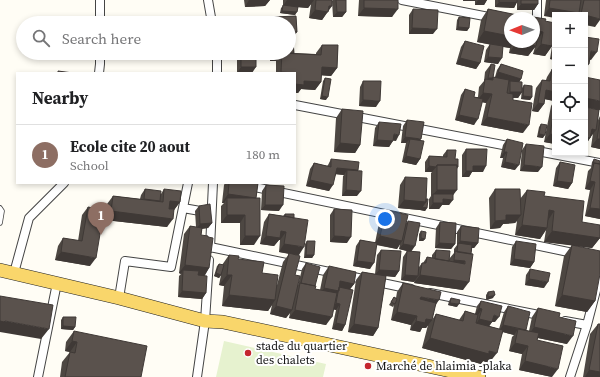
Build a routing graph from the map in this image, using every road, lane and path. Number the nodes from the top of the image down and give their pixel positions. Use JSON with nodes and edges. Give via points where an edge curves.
{"nodes":[{"id":1,"x":100,"y":0,"type":"edge"},
{"id":2,"x":208,"y":0,"type":"edge"},
{"id":3,"x":402,"y":0,"type":"edge"},
{"id":4,"x":538,"y":0,"type":"edge"},
{"id":5,"x":431,"y":3,"type":"edge"},
{"id":6,"x":538,"y":12,"type":"edge"},
{"id":7,"x":100,"y":16,"type":"edge"},
{"id":8,"x":211,"y":16,"type":"edge"},
{"id":9,"x":504,"y":20,"type":"edge"},
{"id":10,"x":100,"y":60,"type":"edge"},
{"id":11,"x":217,"y":60,"type":"edge"},
{"id":12,"x":98,"y":72,"type":"edge"},
{"id":13,"x":217,"y":72,"type":"edge"},
{"id":14,"x":296,"y":105,"type":"edge"},
{"id":15,"x":600,"y":163,"type":"edge"},
{"id":16,"x":63,"y":184,"type":"edge"},
{"id":17,"x":188,"y":184,"type":"edge"},
{"id":18,"x":213,"y":184,"type":"edge"},
{"id":19,"x":240,"y":184,"type":"edge"},
{"id":20,"x":0,"y":208,"type":"edge"},
{"id":21,"x":183,"y":208,"type":"junction"},
{"id":22,"x":211,"y":212,"type":"junction"},
{"id":23,"x":0,"y":223,"type":"edge"},
{"id":24,"x":210,"y":247,"type":"junction"},
{"id":25,"x":584,"y":255,"type":"edge"},
{"id":26,"x":0,"y":270,"type":"edge"},
{"id":27,"x":14,"y":273,"type":"junction"},
{"id":28,"x":600,"y":275,"type":"edge"},
{"id":29,"x":57,"y":283,"type":"junction"},
{"id":30,"x":119,"y":298,"type":"junction"},
{"id":31,"x":205,"y":321,"type":"junction"},
{"id":32,"x":588,"y":326,"type":"junction"},
{"id":33,"x":38,"y":377,"type":"edge"},
{"id":34,"x":198,"y":377,"type":"edge"},
{"id":35,"x":479,"y":377,"type":"edge"},
{"id":36,"x":570,"y":377,"type":"edge"}],
"edges":[{"from":1,"to":7,"type":"street"},
{"from":2,"to":8,"type":"street"},
{"from":3,"to":5,"type":"street"},
{"from":4,"to":6,"type":"street"},
{"from":5,"to":9,"type":"street"},
{"from":10,"to":12,"type":"street"},
{"from":11,"to":13,"type":"street"},
{"from":14,"to":15,"type":"street"},
{"from":16,"to":27,"type":"street","via":[[29,218]]},
{"from":17,"to":21,"type":"street"},
{"from":18,"to":22,"type":"street"},
{"from":19,"to":25,"type":"street"},
{"from":20,"to":23,"type":"lane"},
{"from":21,"to":22,"type":"street"},
{"from":21,"to":30,"type":"street","via":[[171,267],[125,261]]},
{"from":22,"to":24,"type":"street"},
{"from":24,"to":31,"type":"street"},
{"from":24,"to":32,"type":"street"},
{"from":26,"to":27,"type":"main road"},
{"from":27,"to":29,"type":"main road"},
{"from":28,"to":32,"type":"street"},
{"from":29,"to":30,"type":"main road"},
{"from":29,"to":33,"type":"street"},
{"from":30,"to":31,"type":"main road"},
{"from":31,"to":34,"type":"street"},
{"from":31,"to":35,"type":"main road","via":[[223,322]]},
{"from":32,"to":36,"type":"street"}]}
